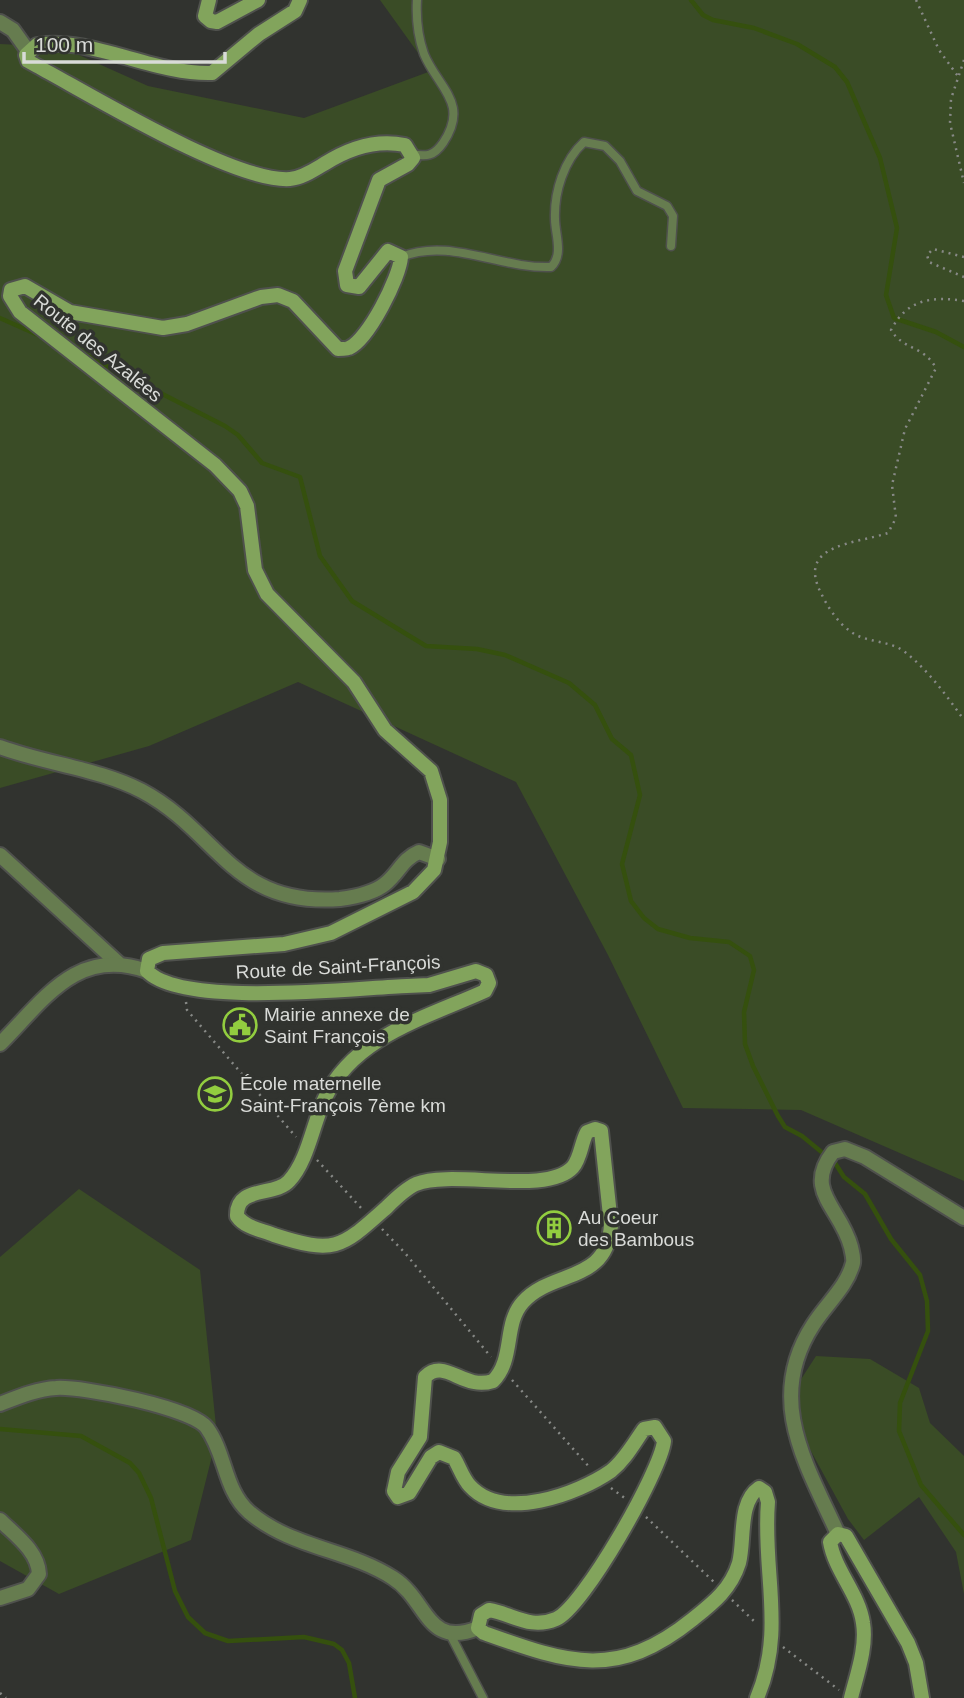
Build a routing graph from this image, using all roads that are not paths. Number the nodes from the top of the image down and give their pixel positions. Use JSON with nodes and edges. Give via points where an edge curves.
{"nodes":[{"id":1,"x":209,"y":0,"type":"edge"},
{"id":2,"x":258,"y":0,"type":"edge"},
{"id":3,"x":300,"y":0,"type":"edge"},
{"id":4,"x":417,"y":0,"type":"edge"},
{"id":5,"x":0,"y":22,"type":"edge"},
{"id":6,"x":28,"y":51,"type":"junction"},
{"id":7,"x":411,"y":154,"type":"junction"},
{"id":8,"x":671,"y":246,"type":"dead end"},
{"id":9,"x":401,"y":257,"type":"junction"},
{"id":10,"x":0,"y":747,"type":"edge"},
{"id":11,"x":0,"y":855,"type":"edge"},
{"id":12,"x":438,"y":859,"type":"junction"},
{"id":13,"x":118,"y":963,"type":"junction"},
{"id":14,"x":147,"y":971,"type":"junction"},
{"id":15,"x":0,"y":1044,"type":"edge"},
{"id":16,"x":964,"y":1218,"type":"edge"},
{"id":17,"x":0,"y":1404,"type":"edge"},
{"id":18,"x":0,"y":1520,"type":"edge"},
{"id":19,"x":838,"y":1534,"type":"junction"},
{"id":20,"x":0,"y":1598,"type":"edge"},
{"id":21,"x":478,"y":1628,"type":"junction"},
{"id":22,"x":450,"y":1634,"type":"junction"},
{"id":23,"x":483,"y":1698,"type":"edge"},
{"id":24,"x":757,"y":1698,"type":"edge"},
{"id":25,"x":850,"y":1698,"type":"edge"},
{"id":26,"x":922,"y":1698,"type":"edge"}],
"edges":[{"from":1,"to":2,"type":"main road","via":[[205,16],[217,22]]},
{"from":3,"to":6,"type":"main road","via":[[295,11],[212,73],[180,71],[64,43],[37,45]]},
{"from":4,"to":7,"type":"lane","via":[[416,21],[425,55],[455,111],[449,134],[436,153],[425,157]]},
{"from":5,"to":6,"type":"street","via":[[13,30]]},
{"from":6,"to":7,"type":"main road","via":[[28,61],[44,70],[255,175],[294,179],[339,154],[377,143],[405,145]]},
{"from":7,"to":9,"type":"main road","via":[[408,164],[379,180],[344,281],[352,289],[359,287],[382,255],[388,251]]},
{"from":8,"to":9,"type":"lane","via":[[673,216],[667,206],[637,191],[620,161],[605,146],[584,142],[568,162],[559,188],[555,218],[558,252],[551,267],[441,250]]},
{"from":9,"to":12,"type":"main road","name":"Route des Azalées","via":[[375,319],[349,349],[331,344],[293,301],[278,295],[163,328],[70,312],[25,286],[11,290],[10,296],[20,312],[215,465],[240,491],[247,506],[255,570],[267,593],[354,682],[381,725],[431,771],[440,800]]},
{"from":10,"to":12,"type":"street","via":[[120,780],[144,792],[187,824],[236,871],[288,895],[341,898],[366,894],[385,885],[407,857],[419,852]]},
{"from":11,"to":13,"type":"street"},
{"from":12,"to":14,"type":"main road","name":"Route de Saint-François","via":[[413,892],[331,933],[284,944],[163,953],[149,959]]},
{"from":13,"to":14,"type":"street"},
{"from":13,"to":15,"type":"street","via":[[69,975]]},
{"from":14,"to":21,"type":"main road","name":"Route de Saint-François","via":[[184,989],[229,993],[429,985],[476,971],[486,975],[489,984],[485,991],[441,1007],[383,1038],[342,1069],[318,1112],[294,1175],[280,1188],[257,1191],[243,1200],[237,1216],[245,1225],[329,1248],[359,1233],[416,1184],[523,1181],[566,1172],[578,1157],[587,1132],[601,1132],[611,1225],[603,1255],[524,1302],[515,1314],[503,1370],[493,1381],[469,1383],[442,1369],[425,1377],[420,1437],[398,1472],[394,1491],[398,1497],[409,1493],[431,1457],[439,1452],[454,1458],[470,1486],[485,1496],[520,1504],[543,1501],[611,1471],[650,1426],[659,1430],[663,1450],[578,1601],[559,1618],[533,1624],[489,1610],[481,1615]]},
{"from":16,"to":19,"type":"street","via":[[845,1149],[830,1157],[819,1182],[848,1235],[854,1261],[800,1351],[790,1410],[796,1441]]},
{"from":17,"to":22,"type":"street","via":[[39,1390],[81,1388],[195,1418],[209,1430],[234,1495],[250,1512],[287,1536],[391,1576],[410,1591],[436,1628]]},
{"from":18,"to":20,"type":"street","via":[[30,1549],[39,1574],[27,1589]]},
{"from":19,"to":25,"type":"main road","via":[[830,1542],[833,1560],[863,1622],[862,1655]]},
{"from":19,"to":26,"type":"main road","via":[[846,1536],[908,1643]]},
{"from":21,"to":22,"type":"street"},
{"from":21,"to":24,"type":"main road","via":[[547,1656],[586,1661],[629,1656],[673,1635],[727,1588],[741,1555],[748,1499],[759,1488],[768,1502],[774,1613],[768,1662]]},
{"from":22,"to":23,"type":"lane"}]}
